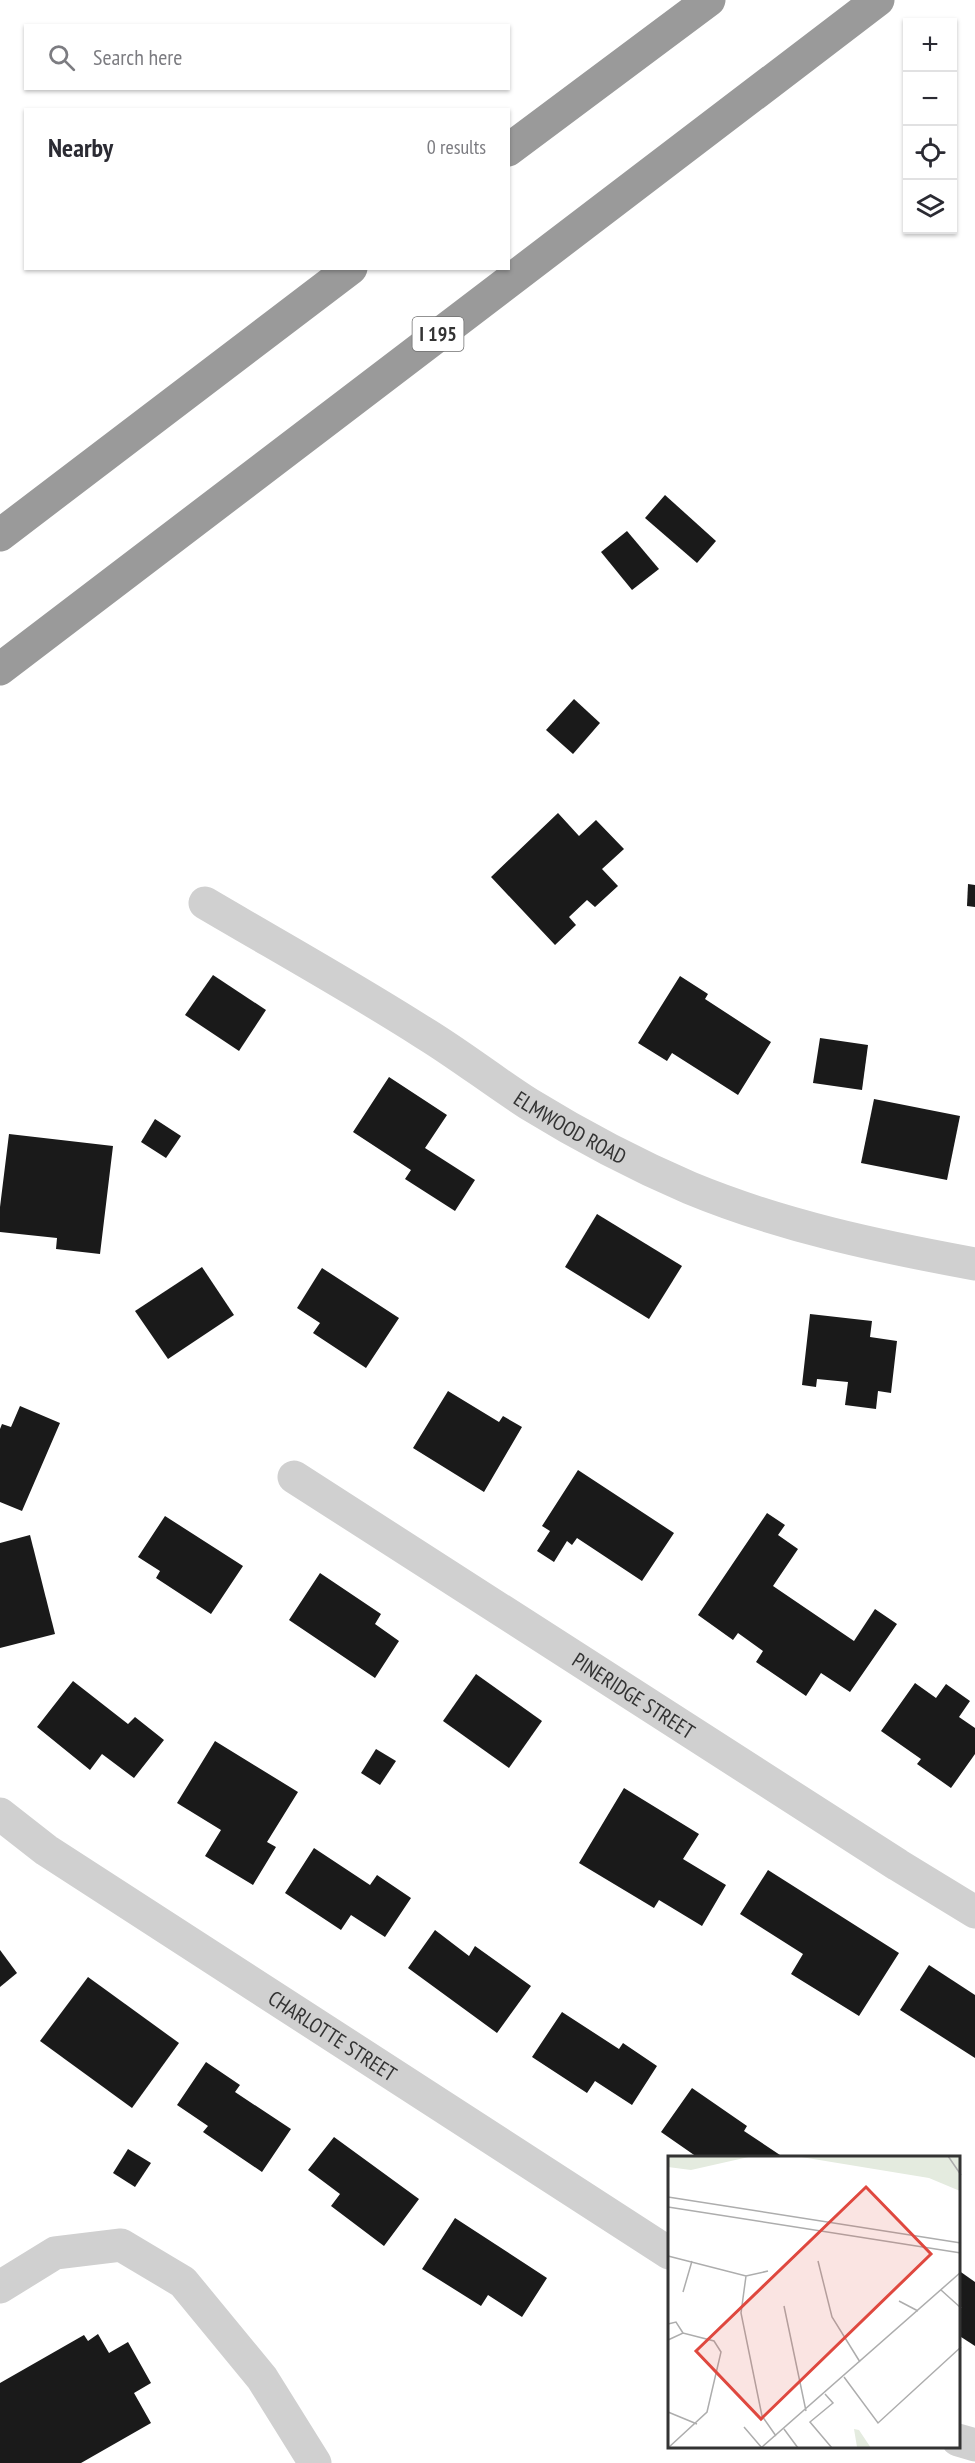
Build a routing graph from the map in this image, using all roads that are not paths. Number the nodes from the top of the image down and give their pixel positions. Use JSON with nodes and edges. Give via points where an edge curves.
{"nodes":[{"id":1,"x":709,"y":0,"type":"edge"},
{"id":2,"x":878,"y":0,"type":"edge"},
{"id":3,"x":510,"y":149,"type":"edge"},
{"id":4,"x":348,"y":270,"type":"edge"},
{"id":5,"x":0,"y":535,"type":"edge"},
{"id":6,"x":0,"y":669,"type":"edge"},
{"id":7,"x":205,"y":903,"type":"dead end"},
{"id":8,"x":975,"y":1264,"type":"edge"},
{"id":9,"x":294,"y":1477,"type":"dead end"},
{"id":10,"x":0,"y":1814,"type":"edge"},
{"id":11,"x":975,"y":1912,"type":"edge"},
{"id":12,"x":668,"y":2252,"type":"edge"},
{"id":13,"x":0,"y":2287,"type":"edge"},
{"id":14,"x":960,"y":2441,"type":"edge"},
{"id":15,"x":975,"y":2445,"type":"edge"},
{"id":16,"x":315,"y":2463,"type":"edge"}],
"edges":[{"from":1,"to":3,"type":"highway"},
{"from":2,"to":6,"type":"highway","number":"I 195"},
{"from":4,"to":5,"type":"highway"},
{"from":7,"to":8,"type":"street","name":"ELMWOOD ROAD","via":[[425,1033],[580,1134],[653,1171],[794,1225]]},
{"from":9,"to":11,"type":"street","name":"PINERIDGE STREET"},
{"from":10,"to":12,"type":"street","name":"CHARLOTTE STREET","via":[[56,1856]]},
{"from":13,"to":16,"type":"street","via":[[55,2253],[121,2245],[183,2282],[262,2378]]},
{"from":14,"to":15,"type":"street"}]}
